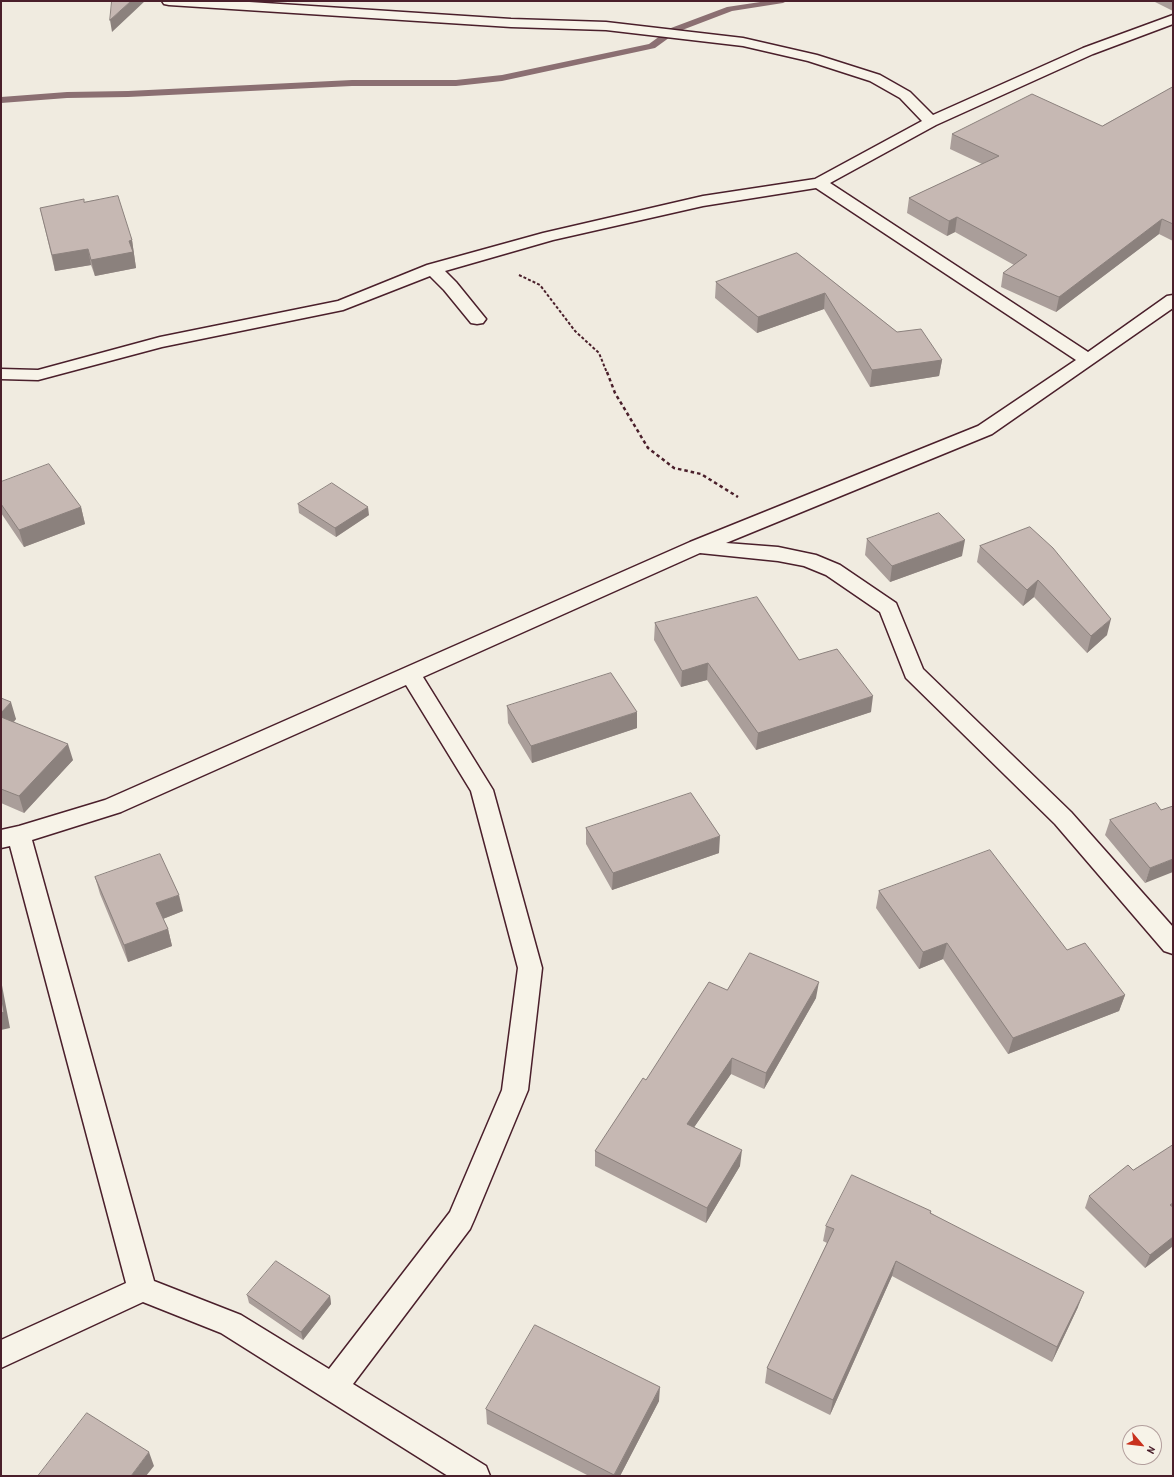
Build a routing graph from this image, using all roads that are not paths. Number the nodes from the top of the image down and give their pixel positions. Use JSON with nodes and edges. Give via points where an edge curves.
{"nodes":[{"id":1,"x":169,"y":1,"type":"edge"},
{"id":2,"x":413,"y":1,"type":"edge"},
{"id":3,"x":412,"y":17,"type":"junction"},
{"id":4,"x":1173,"y":19,"type":"edge"},
{"id":5,"x":931,"y":122,"type":"junction"},
{"id":6,"x":819,"y":183,"type":"junction"},
{"id":7,"x":433,"y":269,"type":"junction"},
{"id":8,"x":1173,"y":300,"type":"edge"},
{"id":9,"x":477,"y":319,"type":"dead end"},
{"id":10,"x":1088,"y":360,"type":"junction"},
{"id":11,"x":1,"y":374,"type":"edge"},
{"id":12,"x":697,"y":547,"type":"junction"},
{"id":13,"x":410,"y":674,"type":"junction"},
{"id":14,"x":10,"y":837,"type":"edge"},
{"id":15,"x":1173,"y":944,"type":"edge"},
{"id":16,"x":142,"y":1289,"type":"junction"},
{"id":17,"x":1,"y":1354,"type":"edge"},
{"id":18,"x":333,"y":1387,"type":"junction"},
{"id":19,"x":476,"y":1476,"type":"edge"}],
"edges":[{"from":1,"to":3,"type":"street"},
{"from":2,"to":3,"type":"street"},
{"from":3,"to":5,"type":"street","via":[[606,26],[743,42],[812,58],[875,78],[905,95]]},
{"from":4,"to":5,"type":"street","via":[[1088,51]]},
{"from":5,"to":6,"type":"street"},
{"from":6,"to":7,"type":"street","via":[[703,201],[549,236]]},
{"from":6,"to":10,"type":"street"},
{"from":7,"to":9,"type":"street"},
{"from":7,"to":11,"type":"street","via":[[343,305],[160,342],[38,375]]},
{"from":8,"to":10,"type":"street"},
{"from":10,"to":12,"type":"street","via":[[985,430]]},
{"from":12,"to":13,"type":"street"},
{"from":12,"to":15,"type":"street","via":[[778,554],[809,560],[834,570],[889,608],[914,673],[1063,818]]},
{"from":13,"to":14,"type":"street","via":[[113,806]]},
{"from":13,"to":18,"type":"street","via":[[482,790],[530,968],[515,1090],[460,1220]]},
{"from":14,"to":16,"type":"street"},
{"from":16,"to":17,"type":"street"},
{"from":16,"to":18,"type":"street","via":[[231,1324]]},
{"from":18,"to":19,"type":"street"}]}
